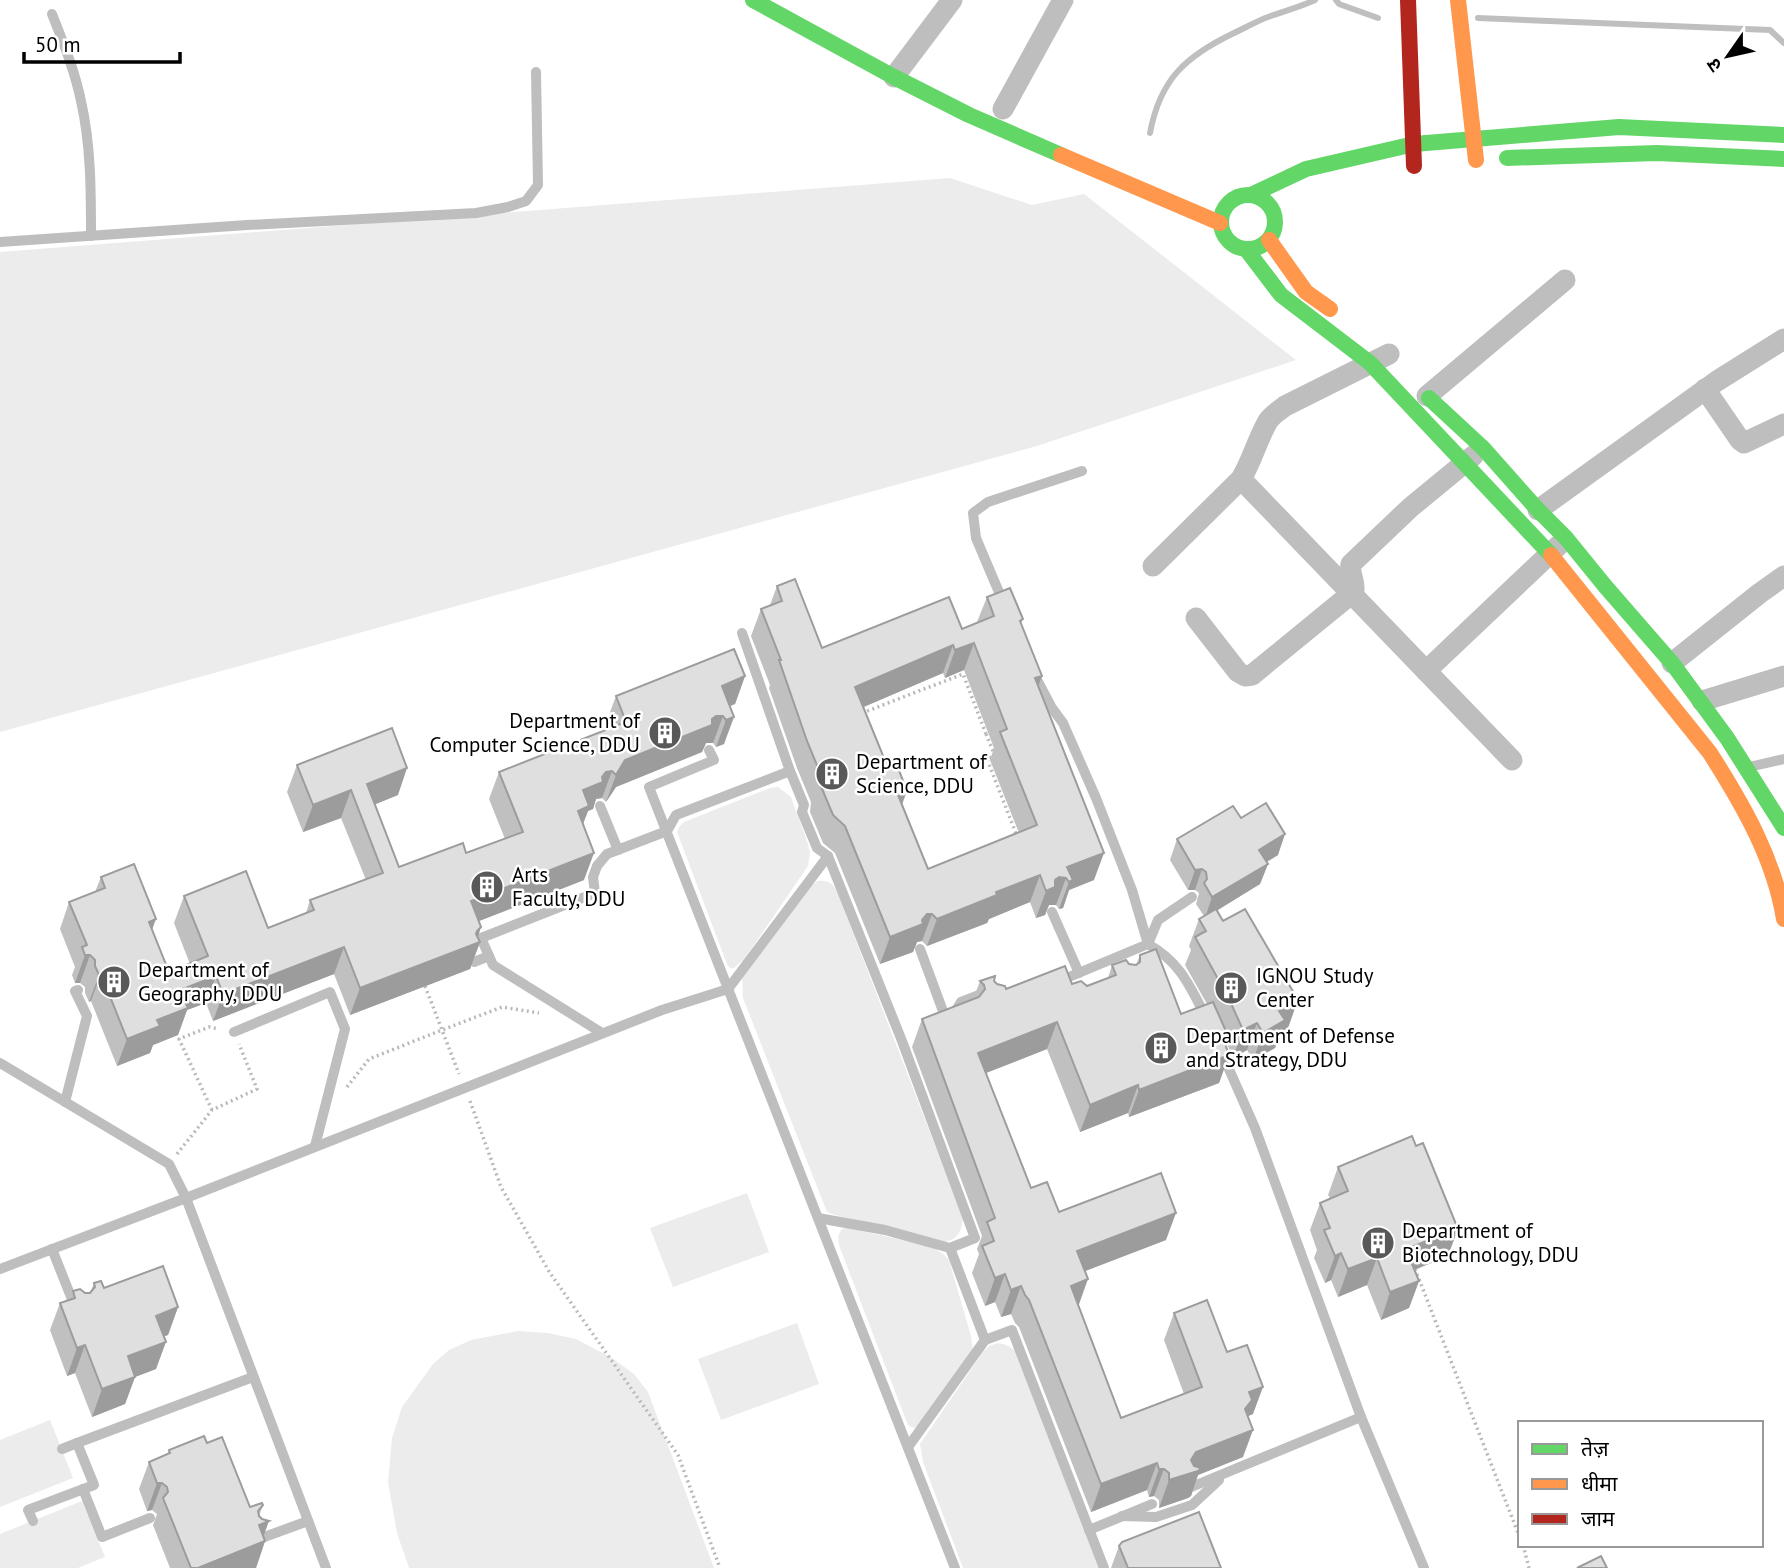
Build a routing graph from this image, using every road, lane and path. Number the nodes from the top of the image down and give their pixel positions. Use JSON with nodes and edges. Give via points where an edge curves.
{"nodes":[{"id":1,"x":754,"y":0,"type":"edge"},
{"id":2,"x":952,"y":0,"type":"edge"},
{"id":3,"x":1063,"y":0,"type":"edge"},
{"id":4,"x":1408,"y":0,"type":"edge"},
{"id":5,"x":1458,"y":0,"type":"edge"},
{"id":6,"x":52,"y":13,"type":"dead end"},
{"id":7,"x":903,"y":65,"type":"junction"},
{"id":8,"x":536,"y":72,"type":"dead end"},
{"id":9,"x":1003,"y":109,"type":"dead end"},
{"id":10,"x":1784,"y":135,"type":"edge"},
{"id":11,"x":1474,"y":140,"type":"junction"},
{"id":12,"x":1414,"y":144,"type":"junction"},
{"id":13,"x":1784,"y":159,"type":"edge"},
{"id":14,"x":1415,"y":166,"type":"dead end"},
{"id":15,"x":1251,"y":195,"type":"junction"},
{"id":16,"x":1220,"y":223,"type":"junction"},
{"id":17,"x":91,"y":236,"type":"junction"},
{"id":18,"x":1269,"y":240,"type":"junction"},
{"id":19,"x":0,"y":242,"type":"edge"},
{"id":20,"x":1246,"y":249,"type":"junction"},
{"id":21,"x":1565,"y":279,"type":"dead end"},
{"id":22,"x":1341,"y":318,"type":"dead end"},
{"id":23,"x":1784,"y":338,"type":"edge"},
{"id":24,"x":1384,"y":357,"type":"junction"},
{"id":25,"x":1705,"y":389,"type":"junction"},
{"id":26,"x":1423,"y":392,"type":"joint"},
{"id":27,"x":1784,"y":424,"type":"edge"},
{"id":28,"x":1483,"y":448,"type":"junction"},
{"id":29,"x":1465,"y":463,"type":"junction"},
{"id":30,"x":1082,"y":471,"type":"dead end"},
{"id":31,"x":1241,"y":479,"type":"junction"},
{"id":32,"x":1538,"y":510,"type":"junction"},
{"id":33,"x":1566,"y":538,"type":"junction"},
{"id":34,"x":1550,"y":554,"type":"junction"},
{"id":35,"x":1153,"y":566,"type":"dead end"},
{"id":36,"x":1784,"y":576,"type":"edge"},
{"id":37,"x":1350,"y":594,"type":"junction"},
{"id":38,"x":1007,"y":611,"type":"edge"},
{"id":39,"x":1196,"y":618,"type":"dead end"},
{"id":40,"x":742,"y":633,"type":"dead end"},
{"id":41,"x":1028,"y":660,"type":"edge"},
{"id":42,"x":1672,"y":663,"type":"junction"},
{"id":43,"x":1426,"y":671,"type":"junction"},
{"id":44,"x":1784,"y":676,"type":"edge"},
{"id":45,"x":1702,"y":701,"type":"junction"},
{"id":46,"x":863,"y":713,"type":"edge"},
{"id":47,"x":997,"y":730,"type":"edge"},
{"id":48,"x":986,"y":734,"type":"junction"},
{"id":49,"x":709,"y":750,"type":"dead end"},
{"id":50,"x":1784,"y":759,"type":"edge"},
{"id":51,"x":1512,"y":760,"type":"dead end"},
{"id":52,"x":1746,"y":768,"type":"junction"},
{"id":53,"x":790,"y":771,"type":"junction"},
{"id":54,"x":600,"y":806,"type":"edge"},
{"id":55,"x":1784,"y":828,"type":"edge"},
{"id":56,"x":667,"y":831,"type":"junction"},
{"id":57,"x":1018,"y":839,"type":"edge"},
{"id":58,"x":618,"y":850,"type":"junction"},
{"id":59,"x":828,"y":856,"type":"junction"},
{"id":60,"x":1192,"y":897,"type":"dead end"},
{"id":61,"x":1052,"y":912,"type":"dead end"},
{"id":62,"x":1784,"y":919,"type":"edge"},
{"id":63,"x":1148,"y":944,"type":"junction"},
{"id":64,"x":920,"y":949,"type":"dead end"},
{"id":65,"x":489,"y":957,"type":"junction"},
{"id":66,"x":1112,"y":960,"type":"junction"},
{"id":67,"x":474,"y":962,"type":"edge"},
{"id":68,"x":1079,"y":973,"type":"junction"},
{"id":69,"x":1117,"y":973,"type":"edge"},
{"id":70,"x":1047,"y":985,"type":"edge"},
{"id":71,"x":425,"y":986,"type":"edge"},
{"id":72,"x":999,"y":987,"type":"edge"},
{"id":73,"x":728,"y":989,"type":"junction"},
{"id":74,"x":78,"y":990,"type":"dead end"},
{"id":75,"x":540,"y":1013,"type":"dead end"},
{"id":76,"x":967,"y":1016,"type":"edge"},
{"id":77,"x":948,"y":1024,"type":"junction"},
{"id":78,"x":936,"y":1028,"type":"edge"},
{"id":79,"x":442,"y":1030,"type":"junction"},
{"id":80,"x":1212,"y":1030,"type":"edge"},
{"id":81,"x":234,"y":1032,"type":"junction"},
{"id":82,"x":602,"y":1033,"type":"junction"},
{"id":83,"x":914,"y":1037,"type":"dead end"},
{"id":84,"x":902,"y":1041,"type":"junction"},
{"id":85,"x":1217,"y":1042,"type":"edge"},
{"id":86,"x":0,"y":1063,"type":"edge"},
{"id":87,"x":464,"y":1087,"type":"junction"},
{"id":88,"x":346,"y":1089,"type":"dead end"},
{"id":89,"x":65,"y":1102,"type":"junction"},
{"id":90,"x":212,"y":1110,"type":"junction"},
{"id":91,"x":315,"y":1146,"type":"junction"},
{"id":92,"x":169,"y":1164,"type":"junction"},
{"id":93,"x":186,"y":1198,"type":"junction"},
{"id":94,"x":818,"y":1218,"type":"junction"},
{"id":95,"x":950,"y":1248,"type":"junction"},
{"id":96,"x":52,"y":1249,"type":"junction"},
{"id":97,"x":0,"y":1269,"type":"edge"},
{"id":98,"x":1415,"y":1269,"type":"edge"},
{"id":99,"x":77,"y":1313,"type":"edge"},
{"id":100,"x":985,"y":1340,"type":"junction"},
{"id":101,"x":253,"y":1377,"type":"junction"},
{"id":102,"x":1361,"y":1417,"type":"junction"},
{"id":103,"x":77,"y":1443,"type":"junction"},
{"id":104,"x":908,"y":1447,"type":"junction"},
{"id":105,"x":62,"y":1449,"type":"dead end"},
{"id":106,"x":1226,"y":1473,"type":"junction"},
{"id":107,"x":1189,"y":1488,"type":"edge"},
{"id":108,"x":83,"y":1489,"type":"junction"},
{"id":109,"x":1152,"y":1504,"type":"dead end"},
{"id":110,"x":1122,"y":1516,"type":"junction"},
{"id":111,"x":150,"y":1518,"type":"dead end"},
{"id":112,"x":33,"y":1521,"type":"dead end"},
{"id":113,"x":308,"y":1521,"type":"junction"},
{"id":114,"x":1089,"y":1530,"type":"junction"},
{"id":115,"x":1518,"y":1533,"type":"edge"},
{"id":116,"x":256,"y":1540,"type":"edge"},
{"id":117,"x":1524,"y":1547,"type":"edge"},
{"id":118,"x":326,"y":1568,"type":"edge"},
{"id":119,"x":720,"y":1568,"type":"edge"},
{"id":120,"x":955,"y":1568,"type":"edge"},
{"id":121,"x":1104,"y":1568,"type":"edge"},
{"id":122,"x":1424,"y":1568,"type":"edge"},
{"id":123,"x":1530,"y":1568,"type":"edge"}],
"edges":[{"from":1,"to":7,"type":"main road"},
{"from":2,"to":7,"type":"street"},
{"from":3,"to":9,"type":"street"},
{"from":4,"to":12,"type":"main road"},
{"from":5,"to":11,"type":"main road"},
{"from":6,"to":17,"type":"lane","via":[[81,101],[91,181]]},
{"from":7,"to":16,"type":"main road","via":[[969,115]]},
{"from":8,"to":17,"type":"lane","via":[[538,185],[526,201],[508,208]]},
{"from":10,"to":11,"type":"main road","via":[[1619,127]]},
{"from":11,"to":12,"type":"main road"},
{"from":11,"to":13,"type":"main road","via":[[1470,161],[1657,153]]},
{"from":12,"to":14,"type":"main road"},
{"from":12,"to":15,"type":"main road","via":[[1306,169]]},
{"from":15,"to":16,"type":"main road","via":[[1222,200]]},
{"from":15,"to":18,"type":"main road","via":[[1278,206]]},
{"from":16,"to":20,"type":"main road","via":[[1230,243]]},
{"from":17,"to":19,"type":"lane"},
{"from":18,"to":20,"type":"main road"},
{"from":18,"to":22,"type":"main road","via":[[1306,292]]},
{"from":20,"to":24,"type":"main road","via":[[1281,295]]},
{"from":21,"to":26,"type":"street"},
{"from":23,"to":25,"type":"street"},
{"from":24,"to":29,"type":"main road"},
{"from":24,"to":31,"type":"street","via":[[1273,415]]},
{"from":25,"to":27,"type":"street","via":[[1744,443]]},
{"from":25,"to":32,"type":"street"},
{"from":26,"to":28,"type":"main road"},
{"from":28,"to":29,"type":"street"},
{"from":28,"to":32,"type":"main road"},
{"from":29,"to":34,"type":"main road"},
{"from":29,"to":37,"type":"street","via":[[1352,564],[1354,590]]},
{"from":30,"to":38,"type":"lane","via":[[988,502],[973,513],[976,538]]},
{"from":31,"to":35,"type":"street"},
{"from":31,"to":37,"type":"street"},
{"from":32,"to":33,"type":"main road"},
{"from":33,"to":34,"type":"street"},
{"from":33,"to":42,"type":"main road"},
{"from":34,"to":43,"type":"street"},
{"from":34,"to":62,"type":"main road","via":[[1732,786],[1759,836]]},
{"from":36,"to":42,"type":"street"},
{"from":37,"to":39,"type":"street","via":[[1252,675],[1238,672]]},
{"from":37,"to":43,"type":"street"},
{"from":40,"to":53,"type":"lane"},
{"from":41,"to":63,"type":"lane","via":[[1097,798]]},
{"from":42,"to":45,"type":"main road"},
{"from":43,"to":51,"type":"street"},
{"from":44,"to":45,"type":"street"},
{"from":45,"to":52,"type":"main road"},
{"from":46,"to":48,"type":"path","via":[[962,674]]},
{"from":47,"to":48,"type":"path"},
{"from":48,"to":57,"type":"path","via":[[995,756],[987,759]]},
{"from":49,"to":56,"type":"lane","via":[[714,761],[649,787]]},
{"from":50,"to":52,"type":"lane"},
{"from":52,"to":55,"type":"main road"},
{"from":53,"to":56,"type":"lane","via":[[676,815]]},
{"from":53,"to":59,"type":"lane","via":[[817,848]]},
{"from":54,"to":58,"type":"lane"},
{"from":56,"to":58,"type":"lane"},
{"from":56,"to":73,"type":"lane"},
{"from":58,"to":65,"type":"lane","via":[[597,866],[595,892],[481,938]]},
{"from":59,"to":73,"type":"lane"},
{"from":59,"to":84,"type":"lane"},
{"from":60,"to":63,"type":"lane","via":[[1158,920]]},
{"from":61,"to":68,"type":"lane"},
{"from":63,"to":66,"type":"lane"},
{"from":63,"to":80,"type":"lane","via":[[1182,973]]},
{"from":64,"to":77,"type":"lane"},
{"from":65,"to":67,"type":"lane"},
{"from":65,"to":82,"type":"lane","via":[[493,965]]},
{"from":66,"to":68,"type":"lane"},
{"from":66,"to":69,"type":"lane"},
{"from":68,"to":70,"type":"lane"},
{"from":71,"to":79,"type":"path"},
{"from":72,"to":77,"type":"lane","via":[[961,1002]]},
{"from":73,"to":82,"type":"lane"},
{"from":73,"to":94,"type":"lane"},
{"from":74,"to":89,"type":"lane","via":[[87,1016]]},
{"from":75,"to":79,"type":"path","via":[[502,1007]]},
{"from":76,"to":77,"type":"lane"},
{"from":77,"to":78,"type":"lane"},
{"from":79,"to":87,"type":"path"},
{"from":79,"to":88,"type":"path","via":[[369,1059]]},
{"from":81,"to":90,"type":"path","via":[[257,1089]]},
{"from":81,"to":90,"type":"path","via":[[209,1027],[179,1039]]},
{"from":81,"to":91,"type":"lane","via":[[330,992],[344,1013],[345,1029]]},
{"from":82,"to":87,"type":"lane"},
{"from":83,"to":84,"type":"lane"},
{"from":84,"to":95,"type":"lane","via":[[975,1238]]},
{"from":85,"to":102,"type":"lane","via":[[1315,1273]]},
{"from":86,"to":89,"type":"lane"},
{"from":87,"to":91,"type":"lane"},
{"from":87,"to":119,"type":"path","via":[[501,1187],[550,1273],[678,1455]]},
{"from":89,"to":92,"type":"lane"},
{"from":90,"to":92,"type":"path"},
{"from":91,"to":93,"type":"lane"},
{"from":92,"to":93,"type":"lane"},
{"from":93,"to":96,"type":"lane"},
{"from":93,"to":101,"type":"lane"},
{"from":94,"to":95,"type":"lane"},
{"from":94,"to":104,"type":"lane"},
{"from":95,"to":100,"type":"lane","via":[[973,1291]]},
{"from":96,"to":97,"type":"lane"},
{"from":96,"to":99,"type":"lane"},
{"from":98,"to":115,"type":"path"},
{"from":100,"to":104,"type":"lane"},
{"from":100,"to":114,"type":"lane","via":[[1012,1330]]},
{"from":101,"to":103,"type":"lane"},
{"from":101,"to":113,"type":"lane"},
{"from":102,"to":106,"type":"lane"},
{"from":102,"to":122,"type":"lane"},
{"from":103,"to":105,"type":"lane"},
{"from":103,"to":108,"type":"lane","via":[[94,1485]]},
{"from":104,"to":120,"type":"lane"},
{"from":106,"to":107,"type":"lane"},
{"from":106,"to":110,"type":"lane","via":[[1192,1505],[1156,1517]]},
{"from":108,"to":111,"type":"lane","via":[[100,1538]]},
{"from":108,"to":112,"type":"lane","via":[[28,1510]]},
{"from":109,"to":110,"type":"lane"},
{"from":110,"to":114,"type":"lane"},
{"from":113,"to":116,"type":"lane"},
{"from":113,"to":118,"type":"lane"},
{"from":114,"to":121,"type":"lane"},
{"from":117,"to":123,"type":"path"}]}
